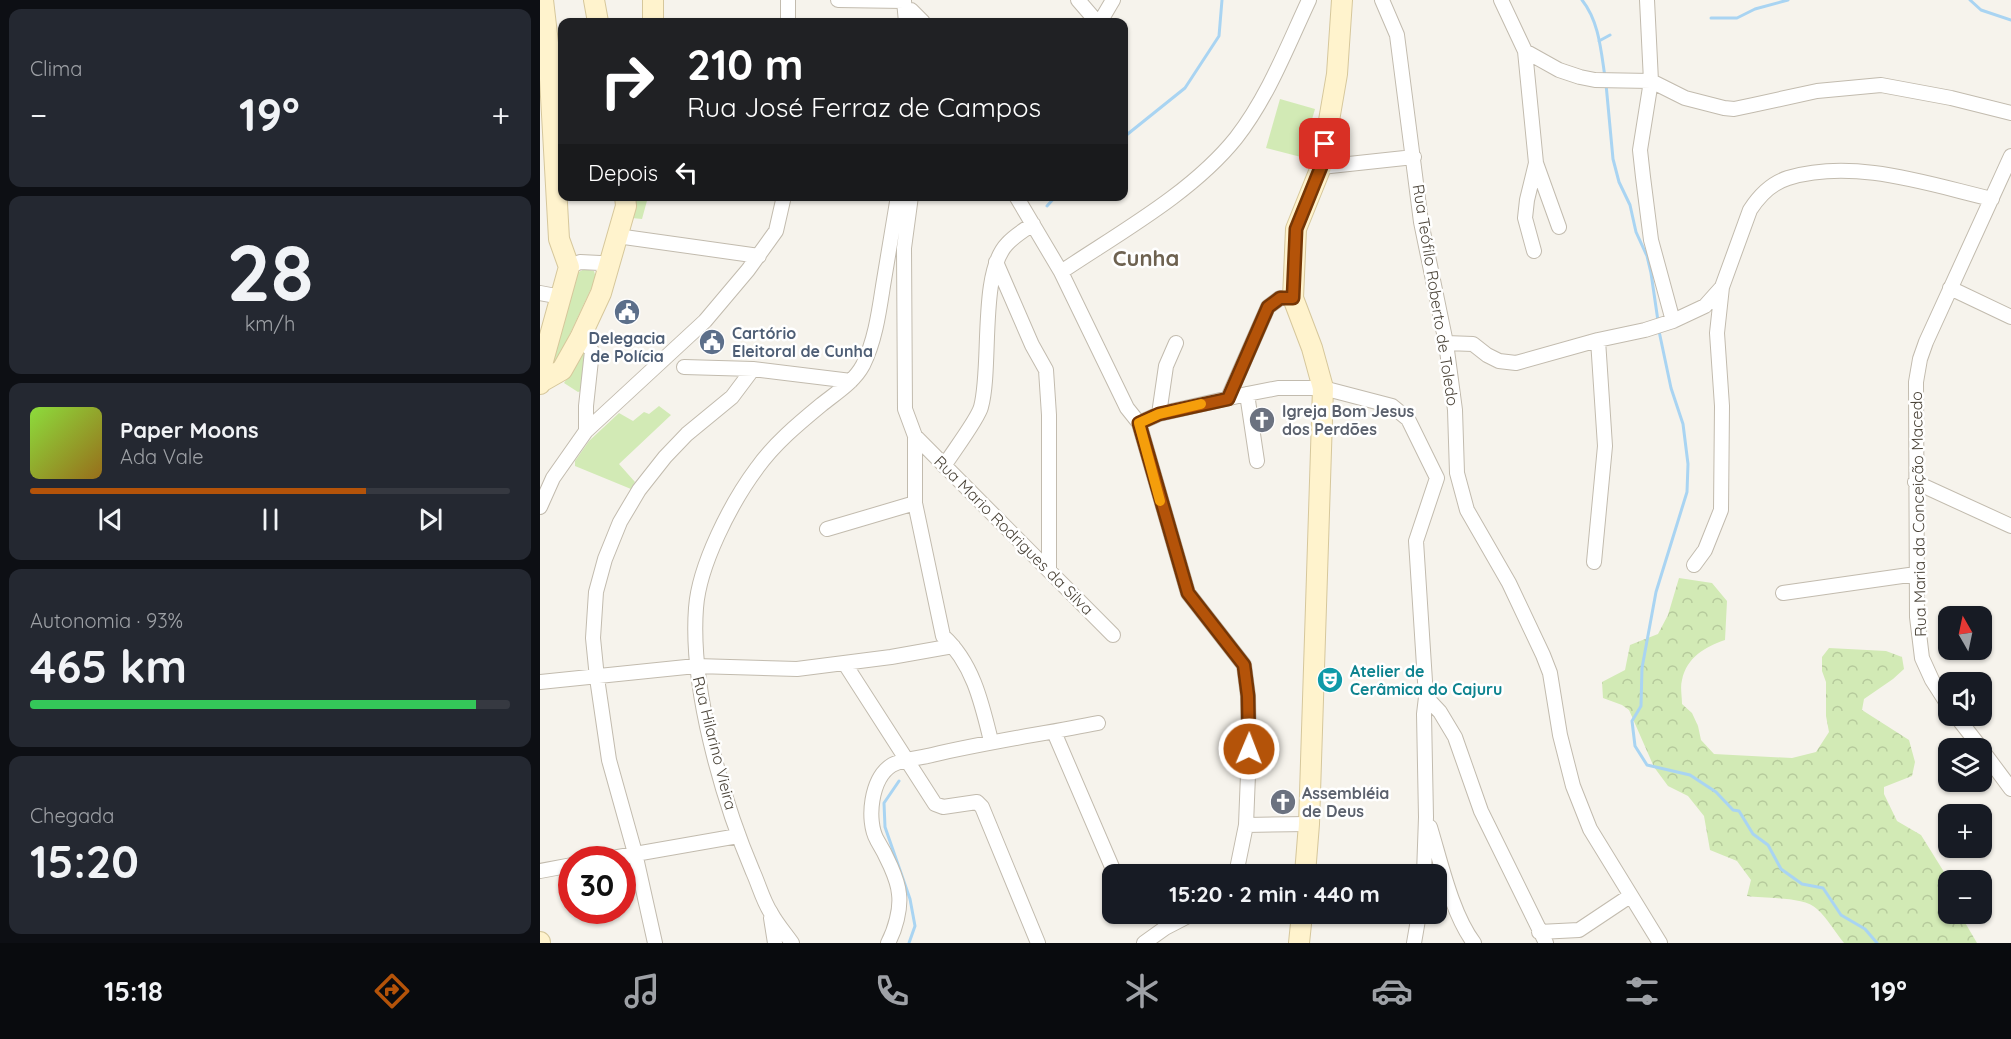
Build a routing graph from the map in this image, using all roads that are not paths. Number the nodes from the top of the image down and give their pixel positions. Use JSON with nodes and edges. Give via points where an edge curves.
{"nodes":[{"id":1,"x":543,"y":0,"type":"edge"},
{"id":2,"x":594,"y":0,"type":"edge"},
{"id":3,"x":653,"y":0,"type":"edge"},
{"id":4,"x":788,"y":0,"type":"edge"},
{"id":5,"x":838,"y":0,"type":"edge"},
{"id":6,"x":1078,"y":0,"type":"edge"},
{"id":7,"x":1113,"y":0,"type":"edge"},
{"id":8,"x":1309,"y":0,"type":"edge"},
{"id":9,"x":1342,"y":0,"type":"edge"},
{"id":10,"x":1382,"y":0,"type":"edge"},
{"id":11,"x":1501,"y":0,"type":"edge"},
{"id":12,"x":1647,"y":0,"type":"edge"},
{"id":13,"x":908,"y":11,"type":"edge"},
{"id":14,"x":597,"y":18,"type":"edge"},
{"id":15,"x":653,"y":18,"type":"edge"},
{"id":16,"x":788,"y":18,"type":"edge"},
{"id":17,"x":1094,"y":18,"type":"edge"},
{"id":18,"x":1101,"y":18,"type":"edge"},
{"id":19,"x":544,"y":46,"type":"edge"},
{"id":20,"x":1525,"y":51,"type":"junction"},
{"id":21,"x":1651,"y":81,"type":"junction"},
{"id":22,"x":2011,"y":113,"type":"edge"},
{"id":23,"x":2011,"y":156,"type":"edge"},
{"id":24,"x":1414,"y":157,"type":"junction"},
{"id":25,"x":1536,"y":163,"type":"junction"},
{"id":26,"x":1321,"y":167,"type":"junction"},
{"id":27,"x":1992,"y":199,"type":"junction"},
{"id":28,"x":626,"y":201,"type":"edge"},
{"id":29,"x":783,"y":201,"type":"edge"},
{"id":30,"x":897,"y":201,"type":"edge"},
{"id":31,"x":910,"y":201,"type":"edge"},
{"id":32,"x":1019,"y":201,"type":"edge"},
{"id":33,"x":1033,"y":224,"type":"junction"},
{"id":34,"x":1559,"y":226,"type":"dead end"},
{"id":35,"x":617,"y":236,"type":"junction"},
{"id":36,"x":1534,"y":251,"type":"dead end"},
{"id":37,"x":759,"y":256,"type":"junction"},
{"id":38,"x":996,"y":262,"type":"junction"},
{"id":39,"x":569,"y":267,"type":"junction"},
{"id":40,"x":606,"y":272,"type":"junction"},
{"id":41,"x":1061,"y":272,"type":"junction"},
{"id":42,"x":1722,"y":287,"type":"junction"},
{"id":43,"x":1950,"y":288,"type":"junction"},
{"id":44,"x":540,"y":293,"type":"edge"},
{"id":45,"x":561,"y":297,"type":"junction"},
{"id":46,"x":1293,"y":298,"type":"junction"},
{"id":47,"x":2011,"y":317,"type":"edge"},
{"id":48,"x":1671,"y":322,"type":"junction"},
{"id":49,"x":580,"y":338,"type":"junction"},
{"id":50,"x":1598,"y":340,"type":"junction"},
{"id":51,"x":1176,"y":343,"type":"dead end"},
{"id":52,"x":1446,"y":343,"type":"junction"},
{"id":53,"x":684,"y":367,"type":"dead end"},
{"id":54,"x":753,"y":369,"type":"junction"},
{"id":55,"x":851,"y":381,"type":"junction"},
{"id":56,"x":540,"y":383,"type":"edge"},
{"id":57,"x":1323,"y":388,"type":"junction"},
{"id":58,"x":1247,"y":394,"type":"junction"},
{"id":59,"x":1228,"y":399,"type":"junction"},
{"id":60,"x":1159,"y":414,"type":"junction"},
{"id":61,"x":1139,"y":423,"type":"junction"},
{"id":62,"x":586,"y":431,"type":"junction"},
{"id":63,"x":915,"y":436,"type":"junction"},
{"id":64,"x":1257,"y":461,"type":"dead end"},
{"id":65,"x":944,"y":466,"type":"junction"},
{"id":66,"x":1457,"y":473,"type":"junction"},
{"id":67,"x":1437,"y":478,"type":"junction"},
{"id":68,"x":1915,"y":482,"type":"junction"},
{"id":69,"x":915,"y":503,"type":"junction"},
{"id":70,"x":540,"y":507,"type":"edge"},
{"id":71,"x":2011,"y":526,"type":"edge"},
{"id":72,"x":827,"y":529,"type":"dead end"},
{"id":73,"x":1594,"y":562,"type":"dead end"},
{"id":74,"x":1694,"y":565,"type":"dead end"},
{"id":75,"x":1049,"y":570,"type":"junction"},
{"id":76,"x":1916,"y":574,"type":"junction"},
{"id":77,"x":1783,"y":593,"type":"dead end"},
{"id":78,"x":1113,"y":635,"type":"dead end"},
{"id":79,"x":953,"y":646,"type":"junction"},
{"id":80,"x":845,"y":664,"type":"junction"},
{"id":81,"x":696,"y":666,"type":"junction"},
{"id":82,"x":597,"y":678,"type":"junction"},
{"id":83,"x":540,"y":682,"type":"edge"},
{"id":84,"x":1938,"y":689,"type":"edge"},
{"id":85,"x":1426,"y":697,"type":"junction"},
{"id":86,"x":1098,"y":723,"type":"dead end"},
{"id":87,"x":1964,"y":726,"type":"edge"},
{"id":88,"x":1054,"y":732,"type":"junction"},
{"id":89,"x":1973,"y":738,"type":"edge"},
{"id":90,"x":991,"y":741,"type":"junction"},
{"id":91,"x":906,"y":762,"type":"junction"},
{"id":92,"x":1992,"y":764,"type":"edge"},
{"id":93,"x":2011,"y":789,"type":"edge"},
{"id":94,"x":1426,"y":817,"type":"junction"},
{"id":95,"x":1309,"y":824,"type":"junction"},
{"id":96,"x":1245,"y":825,"type":"junction"},
{"id":97,"x":738,"y":836,"type":"junction"},
{"id":98,"x":633,"y":846,"type":"edge"},
{"id":99,"x":636,"y":853,"type":"edge"},
{"id":100,"x":636,"y":858,"type":"edge"},
{"id":101,"x":1111,"y":864,"type":"edge"},
{"id":102,"x":1238,"y":864,"type":"edge"},
{"id":103,"x":1306,"y":864,"type":"edge"},
{"id":104,"x":1424,"y":864,"type":"edge"},
{"id":105,"x":558,"y":868,"type":"edge"},
{"id":106,"x":540,"y":871,"type":"edge"},
{"id":107,"x":1630,"y":896,"type":"junction"},
{"id":108,"x":771,"y":913,"type":"junction"},
{"id":109,"x":1173,"y":924,"type":"edge"},
{"id":110,"x":1301,"y":924,"type":"edge"},
{"id":111,"x":1417,"y":924,"type":"edge"},
{"id":112,"x":1543,"y":937,"type":"edge"},
{"id":113,"x":655,"y":943,"type":"edge"},
{"id":114,"x":775,"y":943,"type":"edge"},
{"id":115,"x":792,"y":943,"type":"edge"},
{"id":116,"x":888,"y":943,"type":"edge"},
{"id":117,"x":1038,"y":943,"type":"edge"},
{"id":118,"x":1144,"y":943,"type":"edge"},
{"id":119,"x":1299,"y":943,"type":"edge"},
{"id":120,"x":1414,"y":943,"type":"edge"},
{"id":121,"x":1474,"y":943,"type":"edge"},
{"id":122,"x":1660,"y":943,"type":"edge"}],
"edges":[{"from":1,"to":19,"type":"street"},
{"from":2,"to":14,"type":"street"},
{"from":3,"to":15,"type":"street"},
{"from":4,"to":16,"type":"street"},
{"from":5,"to":13,"type":"street"},
{"from":6,"to":17,"type":"street"},
{"from":7,"to":18,"type":"street"},
{"from":8,"to":41,"type":"street","via":[[1280,64],[1248,122],[1228,147],[1157,208]]},
{"from":9,"to":26,"type":"street","via":[[1338,74]]},
{"from":10,"to":24,"type":"street","name":"Rua Teófilo Roberto de Toledo","via":[[1397,35]]},
{"from":11,"to":20,"type":"street"},
{"from":12,"to":21,"type":"street"},
{"from":19,"to":39,"type":"street","via":[[559,239]]},
{"from":20,"to":21,"type":"street","via":[[1559,70],[1595,80]]},
{"from":20,"to":25,"type":"street"},
{"from":21,"to":22,"type":"street","via":[[1685,98],[1734,109],[1817,91],[1881,85]]},
{"from":21,"to":48,"type":"street","via":[[1640,150],[1652,240]]},
{"from":23,"to":27,"type":"street","name":"Rua Maria da Conceição Macedo"},
{"from":24,"to":26,"type":"street"},
{"from":24,"to":52,"type":"street","name":"Rua Teófilo Roberto de Toledo","via":[[1421,222]]},
{"from":25,"to":34,"type":"street"},
{"from":25,"to":36,"type":"street","via":[[1525,208]]},
{"from":26,"to":46,"type":"street","via":[[1296,229]]},
{"from":27,"to":42,"type":"street","via":[[1852,171],[1787,178],[1766,190],[1750,210]]},
{"from":27,"to":43,"type":"street","name":"Rua Maria da Conceição Macedo"},
{"from":28,"to":35,"type":"street"},
{"from":29,"to":37,"type":"street","via":[[776,231]]},
{"from":30,"to":55,"type":"street","name":"Rua Hilarino Vieira","via":[[873,338],[863,365]]},
{"from":31,"to":63,"type":"street","via":[[904,248],[905,409]]},
{"from":32,"to":33,"type":"street"},
{"from":33,"to":38,"type":"street","via":[[1006,245]]},
{"from":33,"to":41,"type":"street"},
{"from":35,"to":37,"type":"street"},
{"from":35,"to":40,"type":"street"},
{"from":37,"to":62,"type":"street","via":[[705,321]]},
{"from":38,"to":65,"type":"street","via":[[981,409]]},
{"from":38,"to":75,"type":"street","via":[[1046,370]]},
{"from":39,"to":40,"type":"street","via":[[580,262],[600,263]]},
{"from":39,"to":45,"type":"street"},
{"from":40,"to":49,"type":"street","via":[[601,293]]},
{"from":41,"to":61,"type":"street","via":[[1127,408]]},
{"from":42,"to":48,"type":"street","via":[[1705,306]]},
{"from":42,"to":74,"type":"street","via":[[1717,333],[1722,406],[1721,510],[1705,550]]},
{"from":43,"to":47,"type":"street"},
{"from":43,"to":68,"type":"street","name":"Rua Maria da Conceição Macedo","via":[[1923,351],[1916,382]]},
{"from":44,"to":45,"type":"street"},
{"from":45,"to":56,"type":"street"},
{"from":46,"to":57,"type":"street"},
{"from":46,"to":59,"type":"street","via":[[1280,298],[1268,307]]},
{"from":48,"to":50,"type":"street"},
{"from":49,"to":56,"type":"street","via":[[562,370]]},
{"from":49,"to":62,"type":"street","via":[[592,351]]},
{"from":50,"to":52,"type":"street","via":[[1516,363],[1487,356],[1473,344]]},
{"from":50,"to":73,"type":"street","via":[[1605,446]]},
{"from":51,"to":60,"type":"street","via":[[1166,366]]},
{"from":52,"to":66,"type":"street","name":"Rua Teófilo Roberto de Toledo","via":[[1455,410]]},
{"from":53,"to":54,"type":"street"},
{"from":54,"to":55,"type":"street"},
{"from":54,"to":82,"type":"street","via":[[732,397],[665,457],[620,522],[596,592],[593,638]]},
{"from":55,"to":81,"type":"street","name":"Rua Hilarino Vieira","via":[[769,453],[740,492],[703,576],[696,607]]},
{"from":57,"to":58,"type":"street","via":[[1278,388]]},
{"from":57,"to":67,"type":"street","via":[[1392,405],[1408,419]]},
{"from":57,"to":95,"type":"street"},
{"from":58,"to":59,"type":"street"},
{"from":58,"to":64,"type":"street"},
{"from":59,"to":60,"type":"street"},
{"from":60,"to":61,"type":"street"},
{"from":61,"to":96,"type":"street","via":[[1188,593],[1244,665],[1249,714]]},
{"from":62,"to":70,"type":"street","via":[[553,478]]},
{"from":63,"to":65,"type":"street","name":"Rua Mario Rodrigues da Silva"},
{"from":63,"to":69,"type":"street"},
{"from":65,"to":75,"type":"street","name":"Rua Mario Rodrigues da Silva"},
{"from":66,"to":67,"type":"street"},
{"from":66,"to":107,"type":"street","name":"Rua Teófilo Roberto de Toledo","via":[[1467,510],[1509,583],[1550,673],[1560,735],[1590,830]]},
{"from":67,"to":85,"type":"street","via":[[1416,541]]},
{"from":68,"to":71,"type":"street"},
{"from":68,"to":76,"type":"street","name":"Rua Maria da Conceição Macedo"},
{"from":69,"to":72,"type":"street"},
{"from":69,"to":79,"type":"street","via":[[943,636]]},
{"from":75,"to":78,"type":"street","name":"Rua Mario Rodrigues da Silva"},
{"from":76,"to":77,"type":"street"},
{"from":76,"to":84,"type":"street","name":"Rua Maria da Conceição Macedo","via":[[1922,658]]},
{"from":79,"to":80,"type":"street"},
{"from":79,"to":90,"type":"street","via":[[978,691]]},
{"from":80,"to":81,"type":"street","via":[[797,669]]},
{"from":80,"to":91,"type":"street"},
{"from":81,"to":82,"type":"street"},
{"from":81,"to":97,"type":"street","name":"Rua Hilarino Vieira","via":[[711,741]]},
{"from":82,"to":83,"type":"street"},
{"from":82,"to":98,"type":"street","via":[[609,760]]},
{"from":85,"to":94,"type":"street"},
{"from":85,"to":112,"type":"street","via":[[1455,737],[1480,811]]},
{"from":86,"to":88,"type":"street"},
{"from":87,"to":89,"type":"street"},
{"from":88,"to":90,"type":"street"},
{"from":88,"to":101,"type":"street"},
{"from":90,"to":91,"type":"street"},
{"from":91,"to":116,"type":"street","via":[[892,765],[878,781],[871,818],[900,894]]},
{"from":91,"to":117,"type":"street","via":[[935,804],[943,807],[977,802],[982,807]]},
{"from":92,"to":93,"type":"street"},
{"from":94,"to":104,"type":"street"},
{"from":94,"to":121,"type":"street","via":[[1459,916]]},
{"from":95,"to":96,"type":"street"},
{"from":95,"to":103,"type":"street"},
{"from":96,"to":102,"type":"street"},
{"from":97,"to":99,"type":"street"},
{"from":97,"to":108,"type":"street","name":"Rua Hilarino Vieira"},
{"from":100,"to":113,"type":"street"},
{"from":105,"to":106,"type":"street"},
{"from":107,"to":112,"type":"street","via":[[1579,930]]},
{"from":107,"to":122,"type":"street","name":"Rua Teófilo Roberto de Toledo"},
{"from":108,"to":114,"type":"street"},
{"from":108,"to":115,"type":"street","name":"Rua Hilarino Vieira"},
{"from":109,"to":118,"type":"street"},
{"from":110,"to":119,"type":"street"},
{"from":111,"to":120,"type":"street"}]}
